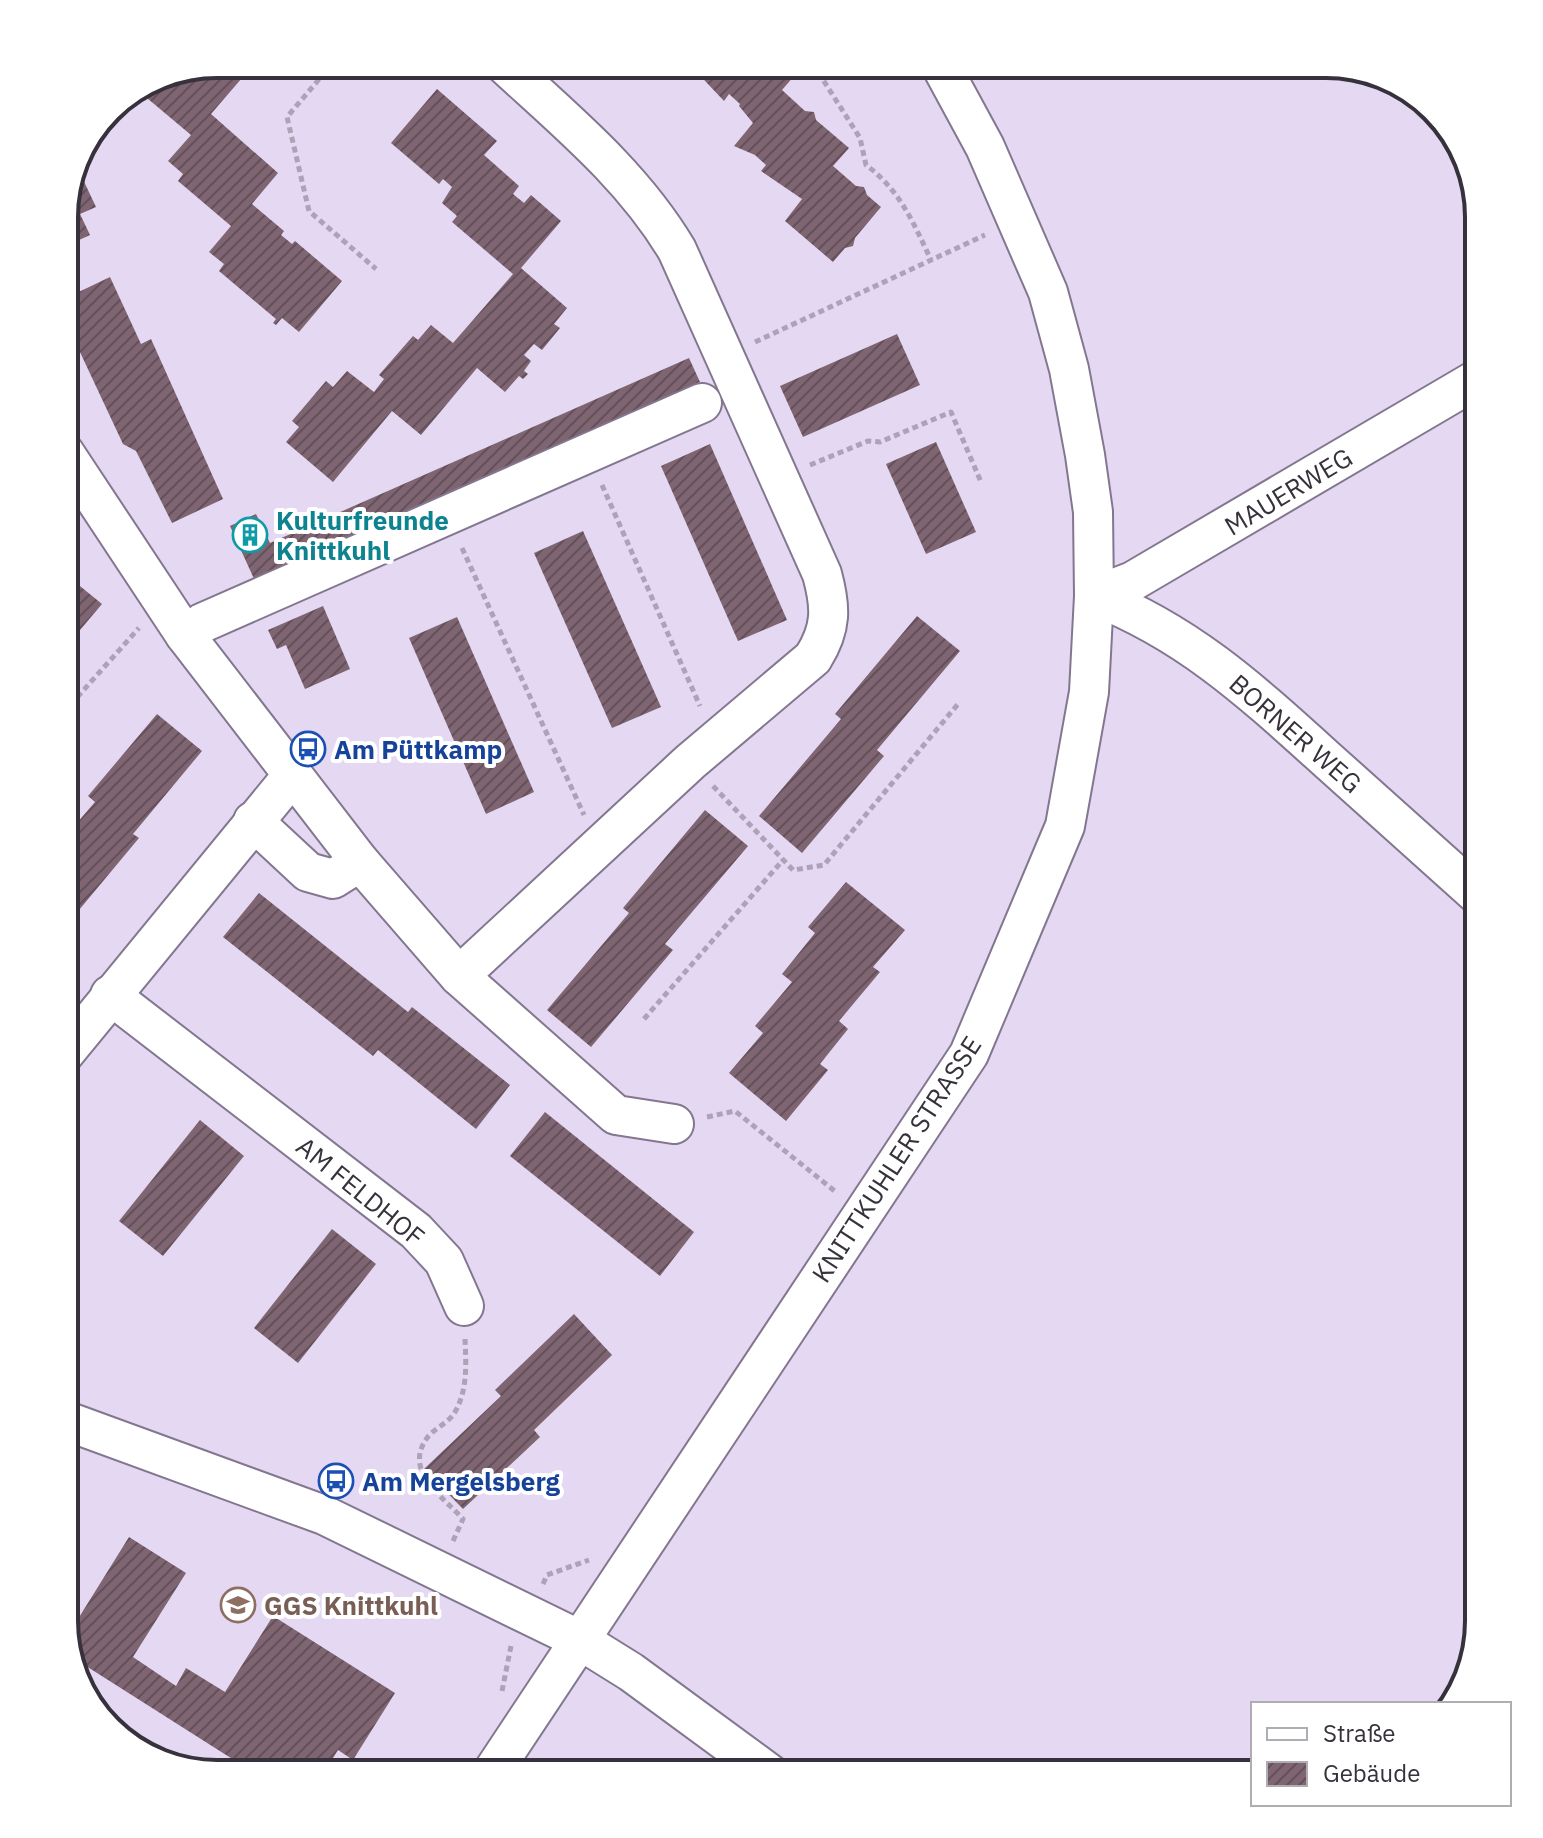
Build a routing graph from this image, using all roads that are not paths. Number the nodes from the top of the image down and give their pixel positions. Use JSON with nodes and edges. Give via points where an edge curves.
{"nodes":[{"id":1,"x":519,"y":78,"type":"edge"},
{"id":2,"x":948,"y":78,"type":"edge"},
{"id":3,"x":1465,"y":386,"type":"edge"},
{"id":4,"x":702,"y":403,"type":"dead end"},
{"id":5,"x":78,"y":473,"type":"edge"},
{"id":6,"x":1094,"y":596,"type":"junction"},
{"id":7,"x":175,"y":621,"type":"junction"},
{"id":8,"x":292,"y":776,"type":"junction"},
{"id":9,"x":253,"y":821,"type":"junction"},
{"id":10,"x":360,"y":862,"type":"junction"},
{"id":11,"x":1465,"y":883,"type":"edge"},
{"id":12,"x":459,"y":976,"type":"junction"},
{"id":13,"x":110,"y":995,"type":"junction"},
{"id":14,"x":78,"y":1036,"type":"edge"},
{"id":15,"x":674,"y":1124,"type":"road end"},
{"id":16,"x":464,"y":1306,"type":"road end"},
{"id":17,"x":78,"y":1425,"type":"edge"},
{"id":18,"x":578,"y":1639,"type":"junction"},
{"id":19,"x":500,"y":1760,"type":"edge"},
{"id":20,"x":751,"y":1760,"type":"edge"}],
"edges":[{"from":1,"to":12,"type":"street","via":[[618,170],[654,211],[677,250],[822,574],[831,612],[813,658],[704,750]]},
{"from":2,"to":6,"type":"street","name":"KNITTKUHLER STRASSE","via":[[985,147],[1048,292],[1069,369],[1093,512]]},
{"from":3,"to":6,"type":"street","name":"MAUERWEG","via":[[1133,581]]},
{"from":4,"to":7,"type":"street","via":[[202,623]]},
{"from":5,"to":7,"type":"street"},
{"from":6,"to":11,"type":"street","name":"BORNER WEG","via":[[1142,615],[1236,679]]},
{"from":6,"to":18,"type":"street","name":"KNITTKUHLER STRASSE","via":[[1089,692],[1065,826],[969,1054]]},
{"from":7,"to":8,"type":"street"},
{"from":8,"to":9,"type":"street"},
{"from":8,"to":10,"type":"street"},
{"from":9,"to":10,"type":"street","via":[[308,872],[333,879]]},
{"from":9,"to":13,"type":"street"},
{"from":10,"to":12,"type":"street"},
{"from":12,"to":15,"type":"street","via":[[616,1115]]},
{"from":13,"to":14,"type":"street"},
{"from":13,"to":16,"type":"street","name":"AM FELDHOF","via":[[416,1231],[444,1261]]},
{"from":17,"to":18,"type":"street","via":[[324,1515]]},
{"from":18,"to":19,"type":"street","name":"KNITTKUHLER STRASSE"},
{"from":18,"to":20,"type":"street"}]}
